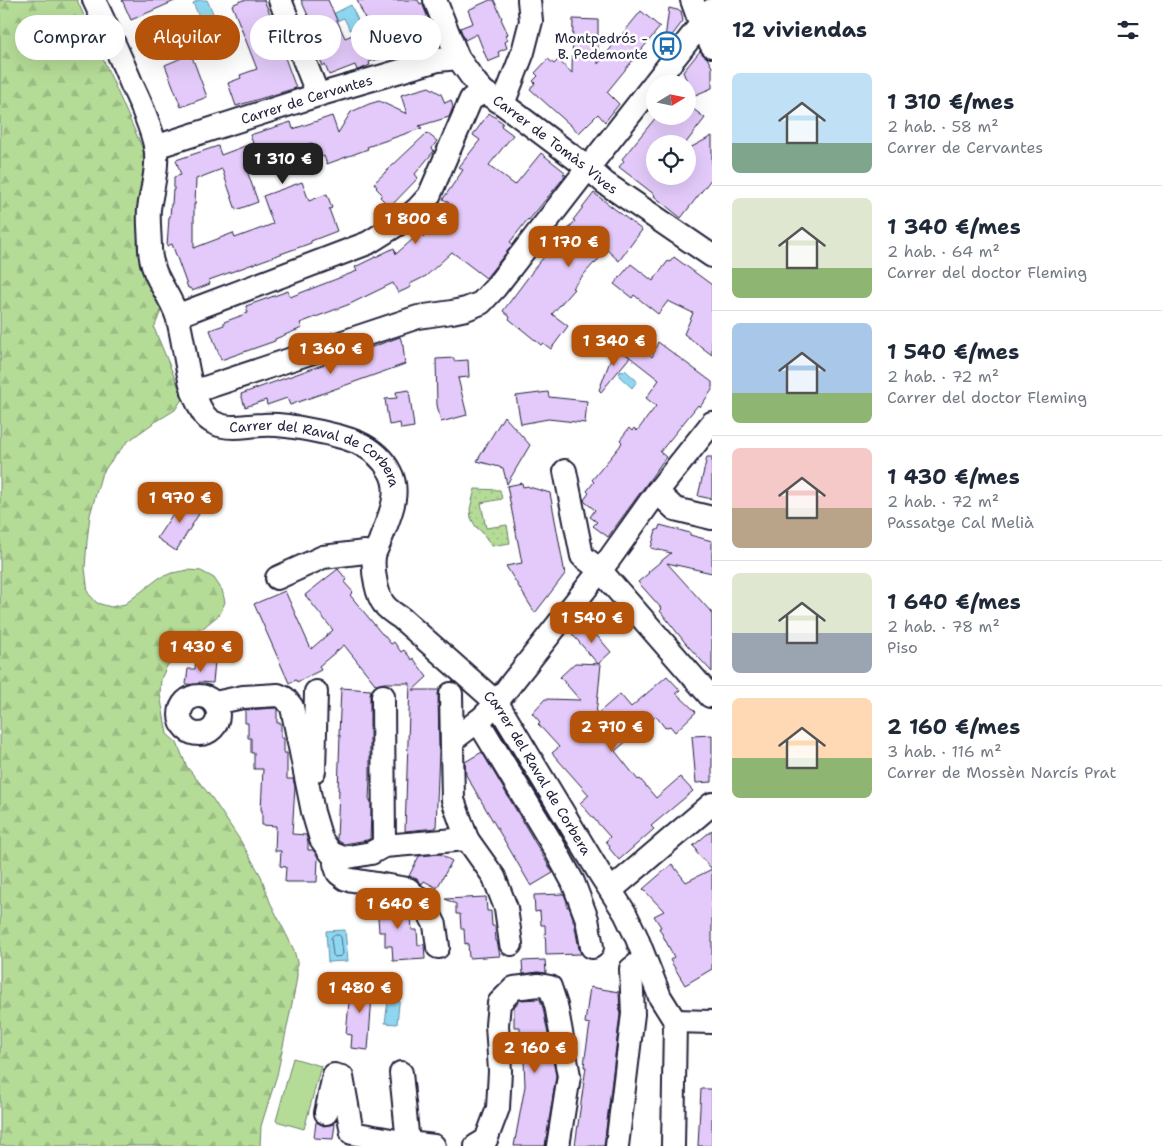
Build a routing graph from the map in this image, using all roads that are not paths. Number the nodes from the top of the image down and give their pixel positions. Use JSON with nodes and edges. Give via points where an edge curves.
{"nodes":[{"id":1,"x":94,"y":0,"type":"edge"},
{"id":2,"x":280,"y":0,"type":"edge"},
{"id":3,"x":435,"y":0,"type":"edge"},
{"id":4,"x":529,"y":0,"type":"edge"},
{"id":5,"x":692,"y":0,"type":"edge"},
{"id":6,"x":707,"y":17,"type":"edge"},
{"id":7,"x":712,"y":46,"type":"edge"},
{"id":8,"x":458,"y":58,"type":"junction"},
{"id":9,"x":484,"y":92,"type":"junction"},
{"id":10,"x":318,"y":96,"type":"junction"},
{"id":11,"x":504,"y":104,"type":"junction"},
{"id":12,"x":155,"y":147,"type":"junction"},
{"id":13,"x":588,"y":168,"type":"junction"},
{"id":14,"x":712,"y":256,"type":"edge"},
{"id":15,"x":177,"y":316,"type":"junction"},
{"id":16,"x":193,"y":392,"type":"junction"},
{"id":17,"x":712,"y":423,"type":"edge"},
{"id":18,"x":565,"y":471,"type":"dead end"},
{"id":19,"x":657,"y":492,"type":"junction"},
{"id":20,"x":712,"y":518,"type":"edge"},
{"id":21,"x":374,"y":555,"type":"junction"},
{"id":22,"x":600,"y":570,"type":"junction"},
{"id":23,"x":277,"y":578,"type":"dead end"},
{"id":24,"x":316,"y":692,"type":"dead end"},
{"id":25,"x":451,"y":694,"type":"dead end"},
{"id":26,"x":383,"y":696,"type":"dead end"},
{"id":27,"x":712,"y":696,"type":"edge"},
{"id":28,"x":215,"y":703,"type":"junction"},
{"id":29,"x":497,"y":703,"type":"junction"},
{"id":30,"x":478,"y":721,"type":"junction"},
{"id":31,"x":452,"y":741,"type":"junction"},
{"id":32,"x":306,"y":779,"type":"junction"},
{"id":33,"x":712,"y":804,"type":"edge"},
{"id":34,"x":467,"y":838,"type":"junction"},
{"id":35,"x":384,"y":846,"type":"junction"},
{"id":36,"x":343,"y":858,"type":"junction"},
{"id":37,"x":611,"y":890,"type":"junction"},
{"id":38,"x":511,"y":944,"type":"dead end"},
{"id":39,"x":438,"y":947,"type":"dead end"},
{"id":40,"x":592,"y":947,"type":"dead end"},
{"id":41,"x":644,"y":959,"type":"junction"},
{"id":42,"x":660,"y":997,"type":"junction"},
{"id":43,"x":675,"y":1021,"type":"junction"},
{"id":44,"x":712,"y":1022,"type":"edge"},
{"id":45,"x":400,"y":1073,"type":"dead end"},
{"id":46,"x":326,"y":1113,"type":"dead end"},
{"id":47,"x":408,"y":1143,"type":"junction"},
{"id":48,"x":434,"y":1146,"type":"edge"},
{"id":49,"x":476,"y":1146,"type":"edge"},
{"id":50,"x":558,"y":1146,"type":"edge"},
{"id":51,"x":617,"y":1146,"type":"edge"},
{"id":52,"x":631,"y":1146,"type":"edge"},
{"id":53,"x":672,"y":1146,"type":"edge"}],
"edges":[{"from":1,"to":12,"type":"street","name":"Carrer del Raval de Corbera","via":[[139,100]]},
{"from":2,"to":10,"type":"street"},
{"from":3,"to":8,"type":"street","name":"Carrer de Tomàs Vives"},
{"from":4,"to":11,"type":"street","via":[[531,21]]},
{"from":5,"to":6,"type":"street"},
{"from":6,"to":7,"type":"street"},
{"from":6,"to":13,"type":"street"},
{"from":8,"to":9,"type":"street","name":"Carrer de Tomàs Vives"},
{"from":8,"to":10,"type":"street","name":"Carrer de Cervantes","via":[[438,60]]},
{"from":9,"to":11,"type":"street","name":"Carrer de Tomàs Vives"},
{"from":9,"to":15,"type":"street","via":[[471,99],[428,196],[403,221],[368,242]]},
{"from":10,"to":12,"type":"street","name":"Carrer de Cervantes"},
{"from":11,"to":13,"type":"street","name":"Carrer de Tomàs Vives"},
{"from":12,"to":15,"type":"street","name":"Carrer del Raval de Corbera","via":[[156,164],[149,212],[150,253],[154,270]]},
{"from":13,"to":14,"type":"street","name":"Carrer de Tomàs Vives"},
{"from":13,"to":16,"type":"street","via":[[481,303],[452,312],[422,316]]},
{"from":15,"to":16,"type":"street","name":"Carrer del Raval de Corbera"},
{"from":16,"to":21,"type":"street","name":"Carrer del Raval de Corbera","via":[[209,421],[223,426],[285,426],[338,436],[369,449],[384,461],[392,473],[394,504]]},
{"from":17,"to":19,"type":"street"},
{"from":18,"to":22,"type":"street","via":[[582,556]]},
{"from":19,"to":20,"type":"street","via":[[675,509]]},
{"from":19,"to":22,"type":"street"},
{"from":21,"to":23,"type":"street","via":[[365,552],[323,557]]},
{"from":21,"to":29,"type":"street","name":"Carrer del Raval de Corbera","via":[[378,593],[386,608]]},
{"from":22,"to":27,"type":"street"},
{"from":22,"to":29,"type":"street"},
{"from":24,"to":32,"type":"street","via":[[314,774]]},
{"from":25,"to":31,"type":"street"},
{"from":26,"to":35,"type":"street"},
{"from":28,"to":28,"type":"street","via":[[218,722],[202,740],[186,729],[180,711],[192,696],[205,696]]},
{"from":28,"to":32,"type":"street","via":[[244,697],[278,695],[285,698],[292,707]]},
{"from":29,"to":30,"type":"street"},
{"from":29,"to":37,"type":"street","name":"Carrer del Raval de Corbera"},
{"from":30,"to":31,"type":"street"},
{"from":30,"to":40,"type":"street","via":[[573,882],[587,919]]},
{"from":31,"to":34,"type":"street","via":[[453,800]]},
{"from":32,"to":36,"type":"street","via":[[321,839],[331,853]]},
{"from":33,"to":37,"type":"street"},
{"from":34,"to":35,"type":"street"},
{"from":34,"to":38,"type":"street","via":[[494,877],[506,908]]},
{"from":35,"to":36,"type":"street","via":[[372,853]]},
{"from":36,"to":39,"type":"street","via":[[335,864],[338,873],[346,879],[408,889],[425,905],[435,925]]},
{"from":37,"to":41,"type":"street","name":"Carrer del Raval de Corbera","via":[[630,923]]},
{"from":41,"to":42,"type":"street","name":"Carrer del Raval de Corbera"},
{"from":41,"to":51,"type":"street","via":[[631,970],[634,1014]]},
{"from":42,"to":43,"type":"street","name":"Carrer del Raval de Corbera"},
{"from":42,"to":52,"type":"street","via":[[648,1017]]},
{"from":43,"to":44,"type":"street"},
{"from":43,"to":53,"type":"street"},
{"from":45,"to":47,"type":"street"},
{"from":46,"to":47,"type":"street","via":[[334,1075],[342,1077],[352,1133]]},
{"from":47,"to":48,"type":"street"},
{"from":49,"to":50,"type":"street","via":[[486,1140],[498,1108],[499,1003],[514,988],[539,985],[550,987],[556,1005],[569,1076]]}]}
